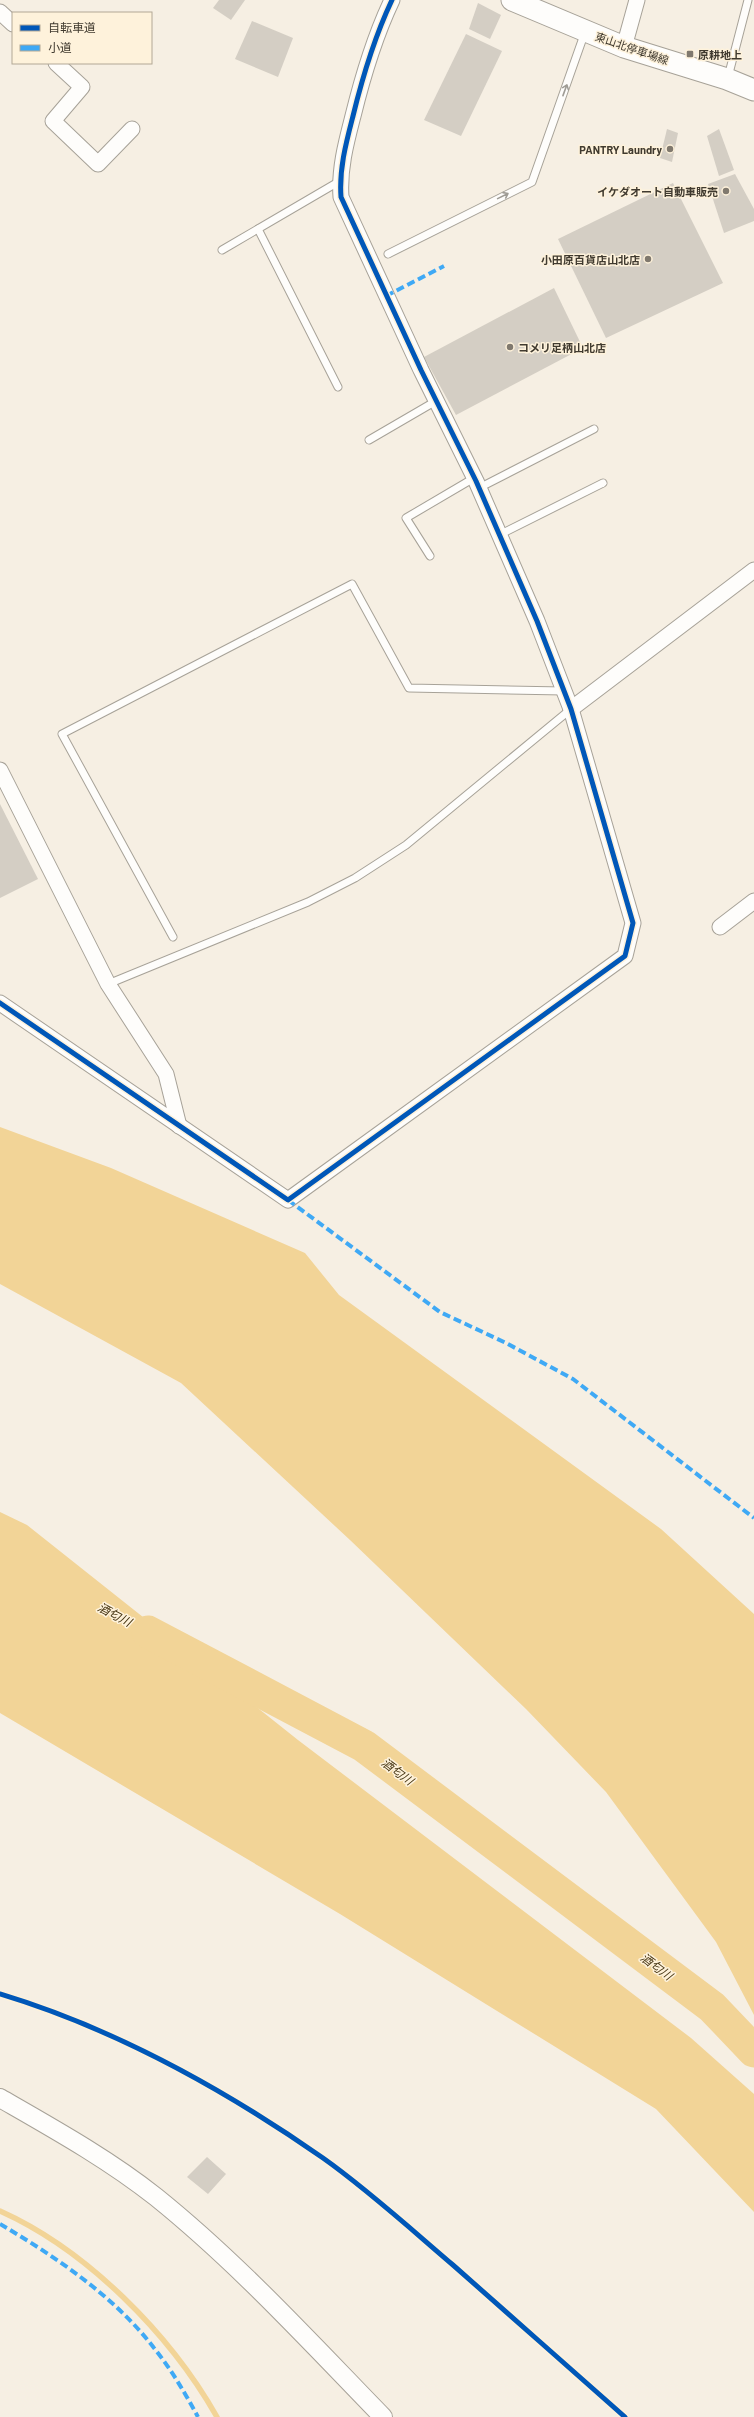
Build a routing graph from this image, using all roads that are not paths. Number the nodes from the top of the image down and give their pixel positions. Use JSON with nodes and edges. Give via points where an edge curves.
{"nodes":[{"id":1,"x":392,"y":0,"type":"edge"},
{"id":2,"x":512,"y":0,"type":"edge"},
{"id":3,"x":637,"y":0,"type":"edge"},
{"id":4,"x":748,"y":0,"type":"edge"},
{"id":5,"x":0,"y":12,"type":"edge"},
{"id":6,"x":12,"y":23,"type":"edge"},
{"id":7,"x":586,"y":31,"type":"junction"},
{"id":8,"x":624,"y":47,"type":"junction"},
{"id":9,"x":57,"y":64,"type":"edge"},
{"id":10,"x":727,"y":79,"type":"junction"},
{"id":11,"x":754,"y":90,"type":"edge"},
{"id":12,"x":132,"y":129,"type":"dead end"},
{"id":13,"x":340,"y":181,"type":"junction"},
{"id":14,"x":258,"y":229,"type":"junction"},
{"id":15,"x":222,"y":250,"type":"dead end"},
{"id":16,"x":388,"y":254,"type":"dead end"},
{"id":17,"x":338,"y":388,"type":"dead end"},
{"id":18,"x":436,"y":401,"type":"junction"},
{"id":19,"x":594,"y":429,"type":"dead end"},
{"id":20,"x":369,"y":440,"type":"dead end"},
{"id":21,"x":477,"y":483,"type":"junction"},
{"id":22,"x":603,"y":483,"type":"dead end"},
{"id":23,"x":500,"y":535,"type":"junction"},
{"id":24,"x":430,"y":556,"type":"dead end"},
{"id":25,"x":754,"y":570,"type":"edge"},
{"id":26,"x":564,"y":691,"type":"junction"},
{"id":27,"x":571,"y":710,"type":"junction"},
{"id":28,"x":0,"y":770,"type":"edge"},
{"id":29,"x":754,"y":901,"type":"edge"},
{"id":30,"x":720,"y":927,"type":"dead end"},
{"id":31,"x":173,"y":937,"type":"dead end"},
{"id":32,"x":108,"y":984,"type":"junction"},
{"id":33,"x":0,"y":1003,"type":"edge"},
{"id":34,"x":179,"y":1126,"type":"junction"},
{"id":35,"x":0,"y":2098,"type":"edge"},
{"id":36,"x":383,"y":2417,"type":"edge"}],
"edges":[{"from":1,"to":13,"type":"street","via":[[367,60],[343,154]]},
{"from":2,"to":7,"type":"main road","name":"東山北停車場線"},
{"from":3,"to":8,"type":"street"},
{"from":4,"to":10,"type":"lane"},
{"from":5,"to":6,"type":"street"},
{"from":7,"to":8,"type":"main road","name":"東山北停車場線"},
{"from":16,"to":7,"type":"lane","one_way":true,"via":[[532,182]]},
{"from":8,"to":10,"type":"main road","name":"東山北停車場線"},
{"from":9,"to":12,"type":"street","via":[[82,87],[53,121],[98,164]]},
{"from":10,"to":11,"type":"main road","name":"東山北停車場線"},
{"from":13,"to":14,"type":"lane"},
{"from":13,"to":18,"type":"street","via":[[341,197]]},
{"from":14,"to":15,"type":"lane"},
{"from":14,"to":17,"type":"lane"},
{"from":18,"to":20,"type":"lane"},
{"from":18,"to":21,"type":"street"},
{"from":19,"to":21,"type":"lane"},
{"from":21,"to":23,"type":"street"},
{"from":21,"to":24,"type":"lane","via":[[406,518]]},
{"from":22,"to":23,"type":"lane"},
{"from":23,"to":26,"type":"street"},
{"from":25,"to":27,"type":"street"},
{"from":26,"to":27,"type":"street"},
{"from":26,"to":31,"type":"lane","via":[[410,688],[352,584],[62,734]]},
{"from":27,"to":32,"type":"lane","via":[[406,845],[355,878],[308,902]]},
{"from":27,"to":34,"type":"street","via":[[633,923],[625,956],[288,1200]]},
{"from":28,"to":32,"type":"street"},
{"from":29,"to":30,"type":"street"},
{"from":32,"to":34,"type":"street","via":[[166,1074]]},
{"from":33,"to":34,"type":"street"},
{"from":35,"to":36,"type":"street","via":[[87,2148],[156,2197],[225,2259]]}]}
